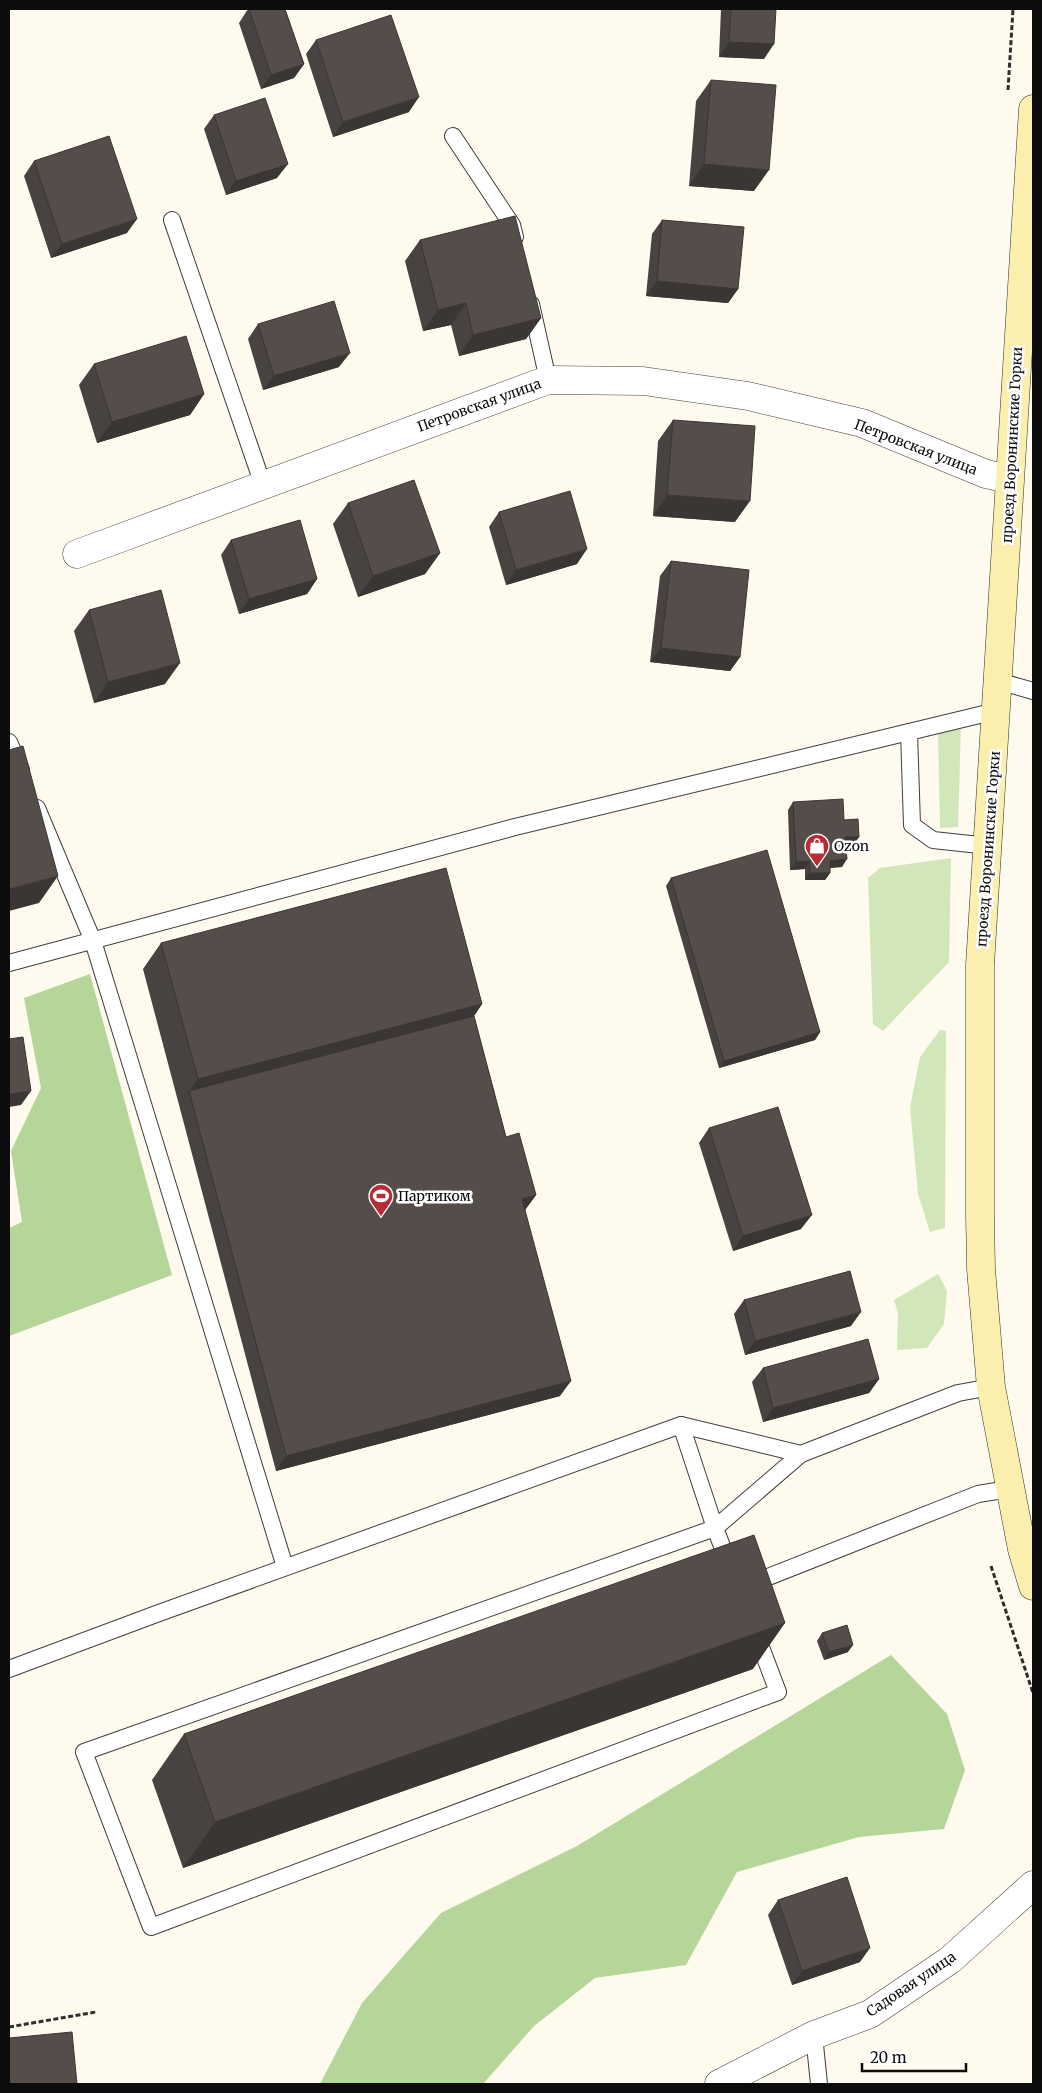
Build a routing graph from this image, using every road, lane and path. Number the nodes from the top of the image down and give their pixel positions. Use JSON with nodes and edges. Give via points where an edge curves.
{"nodes":[{"id":1,"x":1033,"y":109,"type":"edge"},
{"id":2,"x":453,"y":136,"type":"dead end"},
{"id":3,"x":172,"y":220,"type":"dead end"},
{"id":4,"x":519,"y":254,"type":"edge"},
{"id":5,"x":1028,"y":270,"type":"edge"},
{"id":6,"x":528,"y":293,"type":"edge"},
{"id":7,"x":548,"y":380,"type":"junction"},
{"id":8,"x":1009,"y":479,"type":"junction"},
{"id":9,"x":263,"y":485,"type":"junction"},
{"id":10,"x":77,"y":554,"type":"dead end"},
{"id":11,"x":998,"y":681,"type":"junction"},
{"id":12,"x":1033,"y":691,"type":"edge"},
{"id":13,"x":996,"y":711,"type":"junction"},
{"id":14,"x":909,"y":732,"type":"junction"},
{"id":15,"x":9,"y":742,"type":"edge"},
{"id":16,"x":989,"y":846,"type":"junction"},
{"id":17,"x":93,"y":941,"type":"junction"},
{"id":18,"x":9,"y":963,"type":"edge"},
{"id":19,"x":991,"y":1387,"type":"junction"},
{"id":20,"x":681,"y":1425,"type":"junction"},
{"id":21,"x":801,"y":1454,"type":"junction"},
{"id":22,"x":1009,"y":1489,"type":"junction"},
{"id":23,"x":715,"y":1528,"type":"junction"},
{"id":24,"x":285,"y":1567,"type":"junction"},
{"id":25,"x":1033,"y":1586,"type":"edge"},
{"id":26,"x":752,"y":1623,"type":"edge"},
{"id":27,"x":9,"y":1669,"type":"edge"},
{"id":28,"x":1033,"y":1885,"type":"edge"},
{"id":29,"x":96,"y":2012,"type":"dead end"},
{"id":30,"x":9,"y":2027,"type":"edge"},
{"id":31,"x":814,"y":2035,"type":"junction"},
{"id":32,"x":719,"y":2084,"type":"edge"},
{"id":33,"x":819,"y":2084,"type":"edge"}],
"edges":[{"from":1,"to":5,"type":"street","name":"проезд Воронинские Горки"},
{"from":2,"to":4,"type":"lane","via":[[512,225]]},
{"from":3,"to":9,"type":"lane"},
{"from":5,"to":8,"type":"street","name":"проезд Воронинские Горки"},
{"from":6,"to":7,"type":"lane"},
{"from":7,"to":8,"type":"street","name":"Петровская улица","via":[[642,382],[748,396],[862,423],[986,474]]},
{"from":7,"to":9,"type":"street","name":"Петровская улица"},
{"from":8,"to":11,"type":"street","name":"проезд Воронинские Горки"},
{"from":9,"to":10,"type":"street","name":"Петровская улица"},
{"from":11,"to":12,"type":"lane"},
{"from":11,"to":13,"type":"street","name":"проезд Воронинские Горки"},
{"from":13,"to":14,"type":"lane"},
{"from":13,"to":16,"type":"street","name":"проезд Воронинские Горки"},
{"from":14,"to":16,"type":"lane","via":[[912,826],[933,840]]},
{"from":14,"to":17,"type":"lane","via":[[515,827]]},
{"from":15,"to":17,"type":"lane"},
{"from":16,"to":19,"type":"street","name":"проезд Воронинские Горки","via":[[980,965],[980,1215]]},
{"from":17,"to":18,"type":"lane"},
{"from":17,"to":24,"type":"lane"},
{"from":19,"to":21,"type":"lane","via":[[958,1393]]},
{"from":19,"to":22,"type":"street","name":"проезд Воронинские Горки"},
{"from":20,"to":21,"type":"lane"},
{"from":20,"to":23,"type":"lane"},
{"from":20,"to":24,"type":"lane"},
{"from":21,"to":23,"type":"lane"},
{"from":22,"to":23,"type":"lane","via":[[978,1494],[740,1593]]},
{"from":22,"to":25,"type":"street","name":"проезд Воронинские Горки"},
{"from":23,"to":26,"type":"lane","via":[[84,1752],[151,1927],[778,1692]]},
{"from":24,"to":27,"type":"lane"},
{"from":28,"to":31,"type":"street","name":"Садовая улица","via":[[950,1960],[870,2014]]},
{"from":29,"to":30,"type":"path"},
{"from":31,"to":32,"type":"street","name":"Садовая улица"},
{"from":31,"to":33,"type":"lane"}]}
